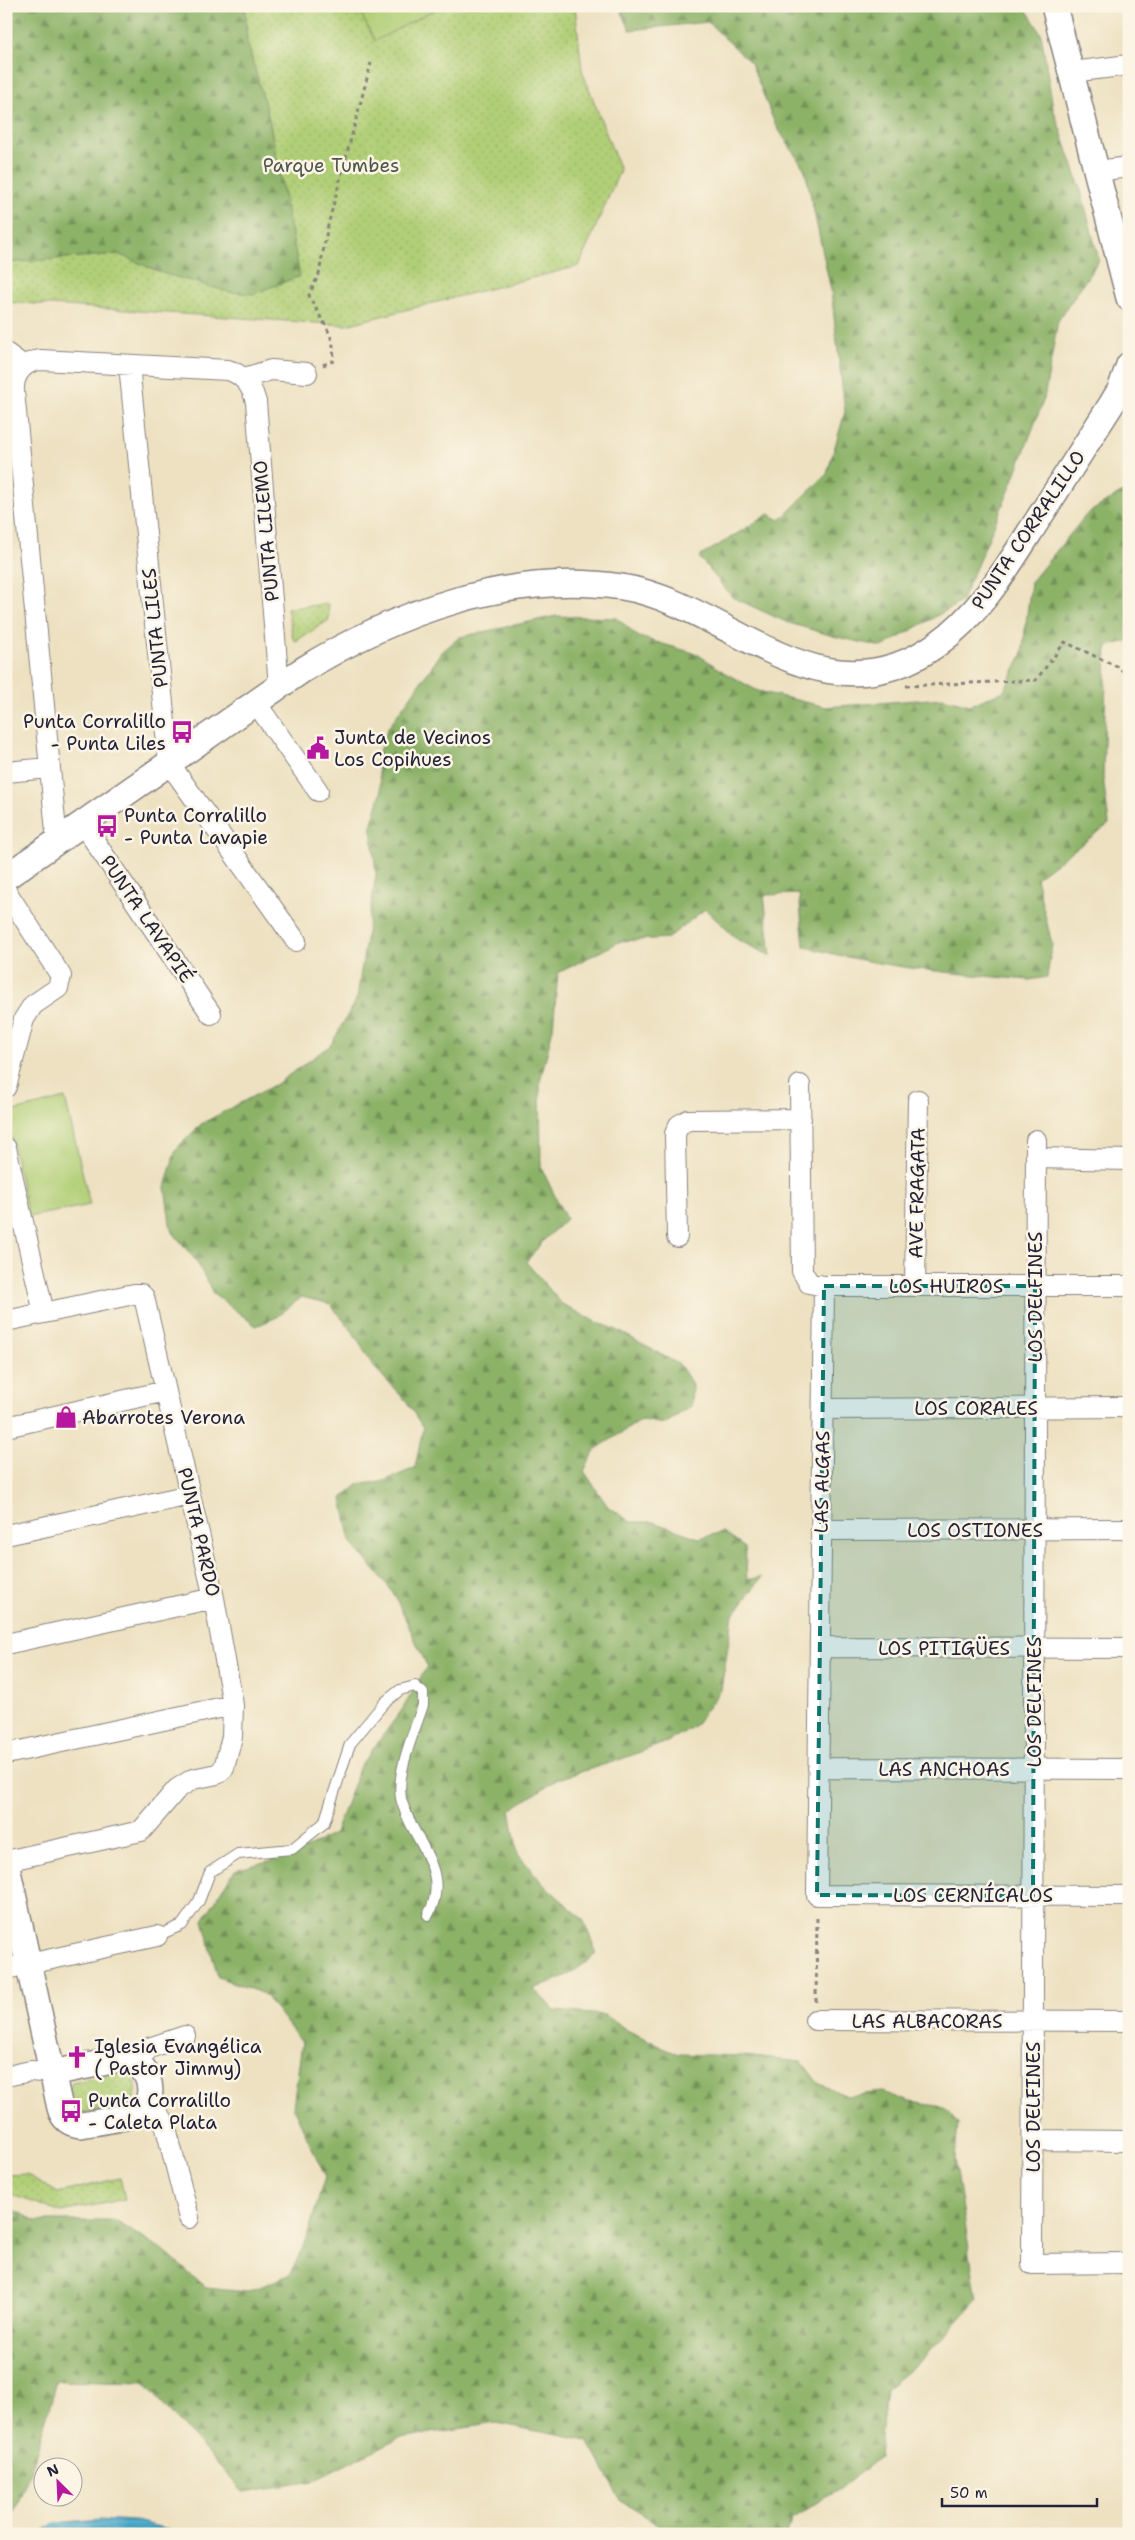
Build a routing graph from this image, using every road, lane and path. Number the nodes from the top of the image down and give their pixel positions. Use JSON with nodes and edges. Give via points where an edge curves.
{"nodes":[{"id":1,"x":1054,"y":6,"type":"edge"},
{"id":2,"x":371,"y":63,"type":"dead end"},
{"id":3,"x":1129,"y":65,"type":"edge"},
{"id":4,"x":1072,"y":72,"type":"junction"},
{"id":5,"x":1129,"y":167,"type":"edge"},
{"id":6,"x":1097,"y":171,"type":"junction"},
{"id":7,"x":1127,"y":286,"type":"edge"},
{"id":8,"x":6,"y":353,"type":"edge"},
{"id":9,"x":129,"y":365,"type":"junction"},
{"id":10,"x":1129,"y":365,"type":"edge"},
{"id":11,"x":24,"y":366,"type":"junction"},
{"id":12,"x":307,"y":373,"type":"joint"},
{"id":13,"x":244,"y":378,"type":"junction"},
{"id":14,"x":13,"y":439,"type":"edge"},
{"id":15,"x":1129,"y":676,"type":"edge"},
{"id":16,"x":279,"y":687,"type":"junction"},
{"id":17,"x":899,"y":687,"type":"dead end"},
{"id":18,"x":256,"y":703,"type":"junction"},
{"id":19,"x":169,"y":763,"type":"junction"},
{"id":20,"x":49,"y":768,"type":"junction"},
{"id":21,"x":6,"y":772,"type":"edge"},
{"id":22,"x":318,"y":791,"type":"dead end"},
{"id":23,"x":83,"y":824,"type":"junction"},
{"id":24,"x":57,"y":842,"type":"junction"},
{"id":25,"x":6,"y":877,"type":"edge"},
{"id":26,"x":6,"y":891,"type":"edge"},
{"id":27,"x":296,"y":941,"type":"dead end"},
{"id":28,"x":210,"y":1014,"type":"dead end"},
{"id":29,"x":800,"y":1085,"type":"dead end"},
{"id":30,"x":6,"y":1087,"type":"edge"},
{"id":31,"x":918,"y":1100,"type":"dead end"},
{"id":32,"x":800,"y":1119,"type":"junction"},
{"id":33,"x":6,"y":1148,"type":"edge"},
{"id":34,"x":1129,"y":1160,"type":"edge"},
{"id":35,"x":14,"y":1222,"type":"edge"},
{"id":36,"x":677,"y":1237,"type":"dead end"},
{"id":37,"x":824,"y":1286,"type":"junction"},
{"id":38,"x":915,"y":1286,"type":"junction"},
{"id":39,"x":1035,"y":1286,"type":"junction"},
{"id":40,"x":1129,"y":1286,"type":"edge"},
{"id":41,"x":44,"y":1313,"type":"junction"},
{"id":42,"x":6,"y":1322,"type":"edge"},
{"id":43,"x":166,"y":1391,"type":"junction"},
{"id":44,"x":1129,"y":1407,"type":"edge"},
{"id":45,"x":1035,"y":1408,"type":"junction"},
{"id":46,"x":822,"y":1409,"type":"junction"},
{"id":47,"x":6,"y":1427,"type":"edge"},
{"id":48,"x":190,"y":1495,"type":"junction"},
{"id":49,"x":1129,"y":1529,"type":"edge"},
{"id":50,"x":821,"y":1530,"type":"junction"},
{"id":51,"x":1035,"y":1530,"type":"junction"},
{"id":52,"x":6,"y":1535,"type":"edge"},
{"id":53,"x":214,"y":1598,"type":"junction"},
{"id":54,"x":6,"y":1644,"type":"edge"},
{"id":55,"x":820,"y":1647,"type":"junction"},
{"id":56,"x":1034,"y":1648,"type":"junction"},
{"id":57,"x":1129,"y":1648,"type":"edge"},
{"id":58,"x":233,"y":1705,"type":"junction"},
{"id":59,"x":6,"y":1754,"type":"edge"},
{"id":60,"x":818,"y":1768,"type":"junction"},
{"id":61,"x":1034,"y":1769,"type":"junction"},
{"id":62,"x":1129,"y":1769,"type":"edge"},
{"id":63,"x":6,"y":1861,"type":"edge"},
{"id":64,"x":817,"y":1895,"type":"junction"},
{"id":65,"x":1033,"y":1896,"type":"junction"},
{"id":66,"x":1129,"y":1896,"type":"edge"},
{"id":67,"x":428,"y":1915,"type":"dead end"},
{"id":68,"x":157,"y":1936,"type":"joint"},
{"id":69,"x":17,"y":1967,"type":"edge"},
{"id":70,"x":815,"y":2020,"type":"joint"},
{"id":71,"x":1033,"y":2021,"type":"junction"},
{"id":72,"x":1129,"y":2021,"type":"edge"},
{"id":73,"x":185,"y":2036,"type":"dead end"},
{"id":74,"x":137,"y":2062,"type":"junction"},
{"id":75,"x":52,"y":2073,"type":"junction"},
{"id":76,"x":6,"y":2076,"type":"edge"},
{"id":77,"x":144,"y":2107,"type":"junction"},
{"id":78,"x":1033,"y":2140,"type":"junction"},
{"id":79,"x":1129,"y":2141,"type":"edge"},
{"id":80,"x":190,"y":2218,"type":"dead end"},
{"id":81,"x":1129,"y":2263,"type":"edge"}],
"edges":[{"from":1,"to":4,"type":"street"},
{"from":2,"to":12,"type":"path","via":[[328,225],[319,274],[309,295],[335,346],[333,360]]},
{"from":3,"to":4,"type":"street"},
{"from":4,"to":6,"type":"street"},
{"from":5,"to":6,"type":"street"},
{"from":6,"to":7,"type":"street"},
{"from":8,"to":11,"type":"street"},
{"from":9,"to":11,"type":"street","via":[[41,360]]},
{"from":9,"to":13,"type":"street","via":[[228,370]]},
{"from":9,"to":19,"type":"street","name":"PUNTA LILES"},
{"from":10,"to":16,"type":"street","name":"PUNTA CORRALILLO","via":[[1111,405],[992,590],[952,633],[919,656],[902,663],[855,672],[801,664],[761,648],[665,599],[625,588],[572,583],[525,587],[422,611],[356,639]]},
{"from":11,"to":14,"type":"street","via":[[14,384]]},
{"from":12,"to":13,"type":"street","via":[[271,370]]},
{"from":13,"to":16,"type":"street","name":"PUNTA LILEMO","via":[[256,402]]},
{"from":14,"to":20,"type":"street"},
{"from":15,"to":17,"type":"path","via":[[1118,667],[1065,642],[1036,680]]},
{"from":16,"to":18,"type":"street","name":"PUNTA CORRALILLO"},
{"from":18,"to":19,"type":"street","name":"PUNTA CORRALILLO"},
{"from":18,"to":22,"type":"street"},
{"from":19,"to":23,"type":"street","name":"PUNTA CORRALILLO"},
{"from":19,"to":27,"type":"street","name":"PUNTA LILES"},
{"from":20,"to":21,"type":"street"},
{"from":20,"to":24,"type":"street"},
{"from":23,"to":24,"type":"street","name":"PUNTA CORRALILLO"},
{"from":23,"to":28,"type":"street","name":"PUNTA LAVAPIÉ"},
{"from":24,"to":25,"type":"street","name":"PUNTA CORRALILLO"},
{"from":26,"to":30,"type":"street","via":[[61,976],[58,988],[33,1005],[24,1019]]},
{"from":29,"to":32,"type":"street"},
{"from":31,"to":38,"type":"street","name":"AVE FRAGATA"},
{"from":32,"to":36,"type":"street","via":[[688,1120],[679,1124],[675,1134]]},
{"from":32,"to":37,"type":"street","via":[[803,1276],[809,1283]]},
{"from":33,"to":35,"type":"street"},
{"from":34,"to":39,"type":"street","name":"LOS DELFINES","via":[[1036,1149]]},
{"from":35,"to":41,"type":"street"},
{"from":37,"to":38,"type":"street","name":"LOS HUIROS"},
{"from":37,"to":46,"type":"street","name":"LAS ALGAS"},
{"from":38,"to":39,"type":"street","name":"LOS HUIROS"},
{"from":39,"to":40,"type":"street","name":"LOS HUIROS"},
{"from":39,"to":45,"type":"street","name":"LOS DELFINES"},
{"from":41,"to":42,"type":"street"},
{"from":41,"to":43,"type":"street","name":"PUNTA PARDO","via":[[141,1294],[146,1301]]},
{"from":43,"to":47,"type":"street"},
{"from":43,"to":48,"type":"street","name":"PUNTA PARDO"},
{"from":44,"to":45,"type":"street","name":"LOS CORALES"},
{"from":45,"to":46,"type":"street","name":"LOS CORALES"},
{"from":45,"to":51,"type":"street","name":"LOS DELFINES"},
{"from":46,"to":50,"type":"street","name":"LAS ALGAS"},
{"from":48,"to":52,"type":"street"},
{"from":48,"to":53,"type":"street","name":"PUNTA PARDO"},
{"from":49,"to":51,"type":"street","name":"LOS OSTIONES"},
{"from":50,"to":51,"type":"street","name":"LOS OSTIONES"},
{"from":50,"to":55,"type":"street","name":"LAS ALGAS"},
{"from":51,"to":56,"type":"street","name":"LOS DELFINES"},
{"from":53,"to":54,"type":"street"},
{"from":53,"to":58,"type":"street","name":"PUNTA PARDO"},
{"from":55,"to":56,"type":"street","name":"LOS PITIGÜES"},
{"from":55,"to":60,"type":"street","name":"LAS ALGAS"},
{"from":56,"to":57,"type":"street","name":"LOS PITIGÜES"},
{"from":56,"to":61,"type":"street","name":"LOS DELFINES"},
{"from":58,"to":59,"type":"street"},
{"from":58,"to":63,"type":"street","name":"PUNTA PARDO","via":[[232,1737],[226,1764],[221,1771],[193,1779],[177,1789],[136,1834]]},
{"from":60,"to":61,"type":"street","name":"LAS ANCHOAS"},
{"from":60,"to":64,"type":"street","name":"LAS ALGAS"},
{"from":61,"to":62,"type":"street","name":"LAS ANCHOAS"},
{"from":61,"to":65,"type":"street","name":"LOS DELFINES"},
{"from":63,"to":69,"type":"street"},
{"from":64,"to":65,"type":"street","name":"LOS CERNÍCALOS"},
{"from":64,"to":70,"type":"path"},
{"from":65,"to":66,"type":"street","name":"LOS CERNÍCALOS"},
{"from":65,"to":71,"type":"street","name":"LOS DELFINES"},
{"from":67,"to":68,"type":"lane","via":[[436,1886],[431,1860],[401,1798],[400,1780],[424,1692],[415,1686],[400,1690],[385,1702],[350,1744],[324,1823],[292,1849],[238,1854],[210,1872],[199,1902],[182,1926]]},
{"from":68,"to":69,"type":"street"},
{"from":69,"to":75,"type":"street"},
{"from":70,"to":71,"type":"street","name":"LAS ALBACORAS"},
{"from":71,"to":72,"type":"street","name":"LAS ALBACORAS"},
{"from":71,"to":78,"type":"street","name":"LOS DELFINES"},
{"from":73,"to":74,"type":"street","via":[[149,2048]]},
{"from":74,"to":75,"type":"street","via":[[122,2059]]},
{"from":74,"to":77,"type":"street","via":[[144,2069],[149,2091]]},
{"from":75,"to":76,"type":"street","via":[[31,2071]]},
{"from":75,"to":77,"type":"street","via":[[61,2113],[67,2121],[81,2125],[132,2115]]},
{"from":77,"to":80,"type":"street","via":[[157,2113],[165,2124]]},
{"from":78,"to":79,"type":"street"},
{"from":78,"to":81,"type":"street","name":"LOS DELFINES","via":[[1032,2264]]}]}
